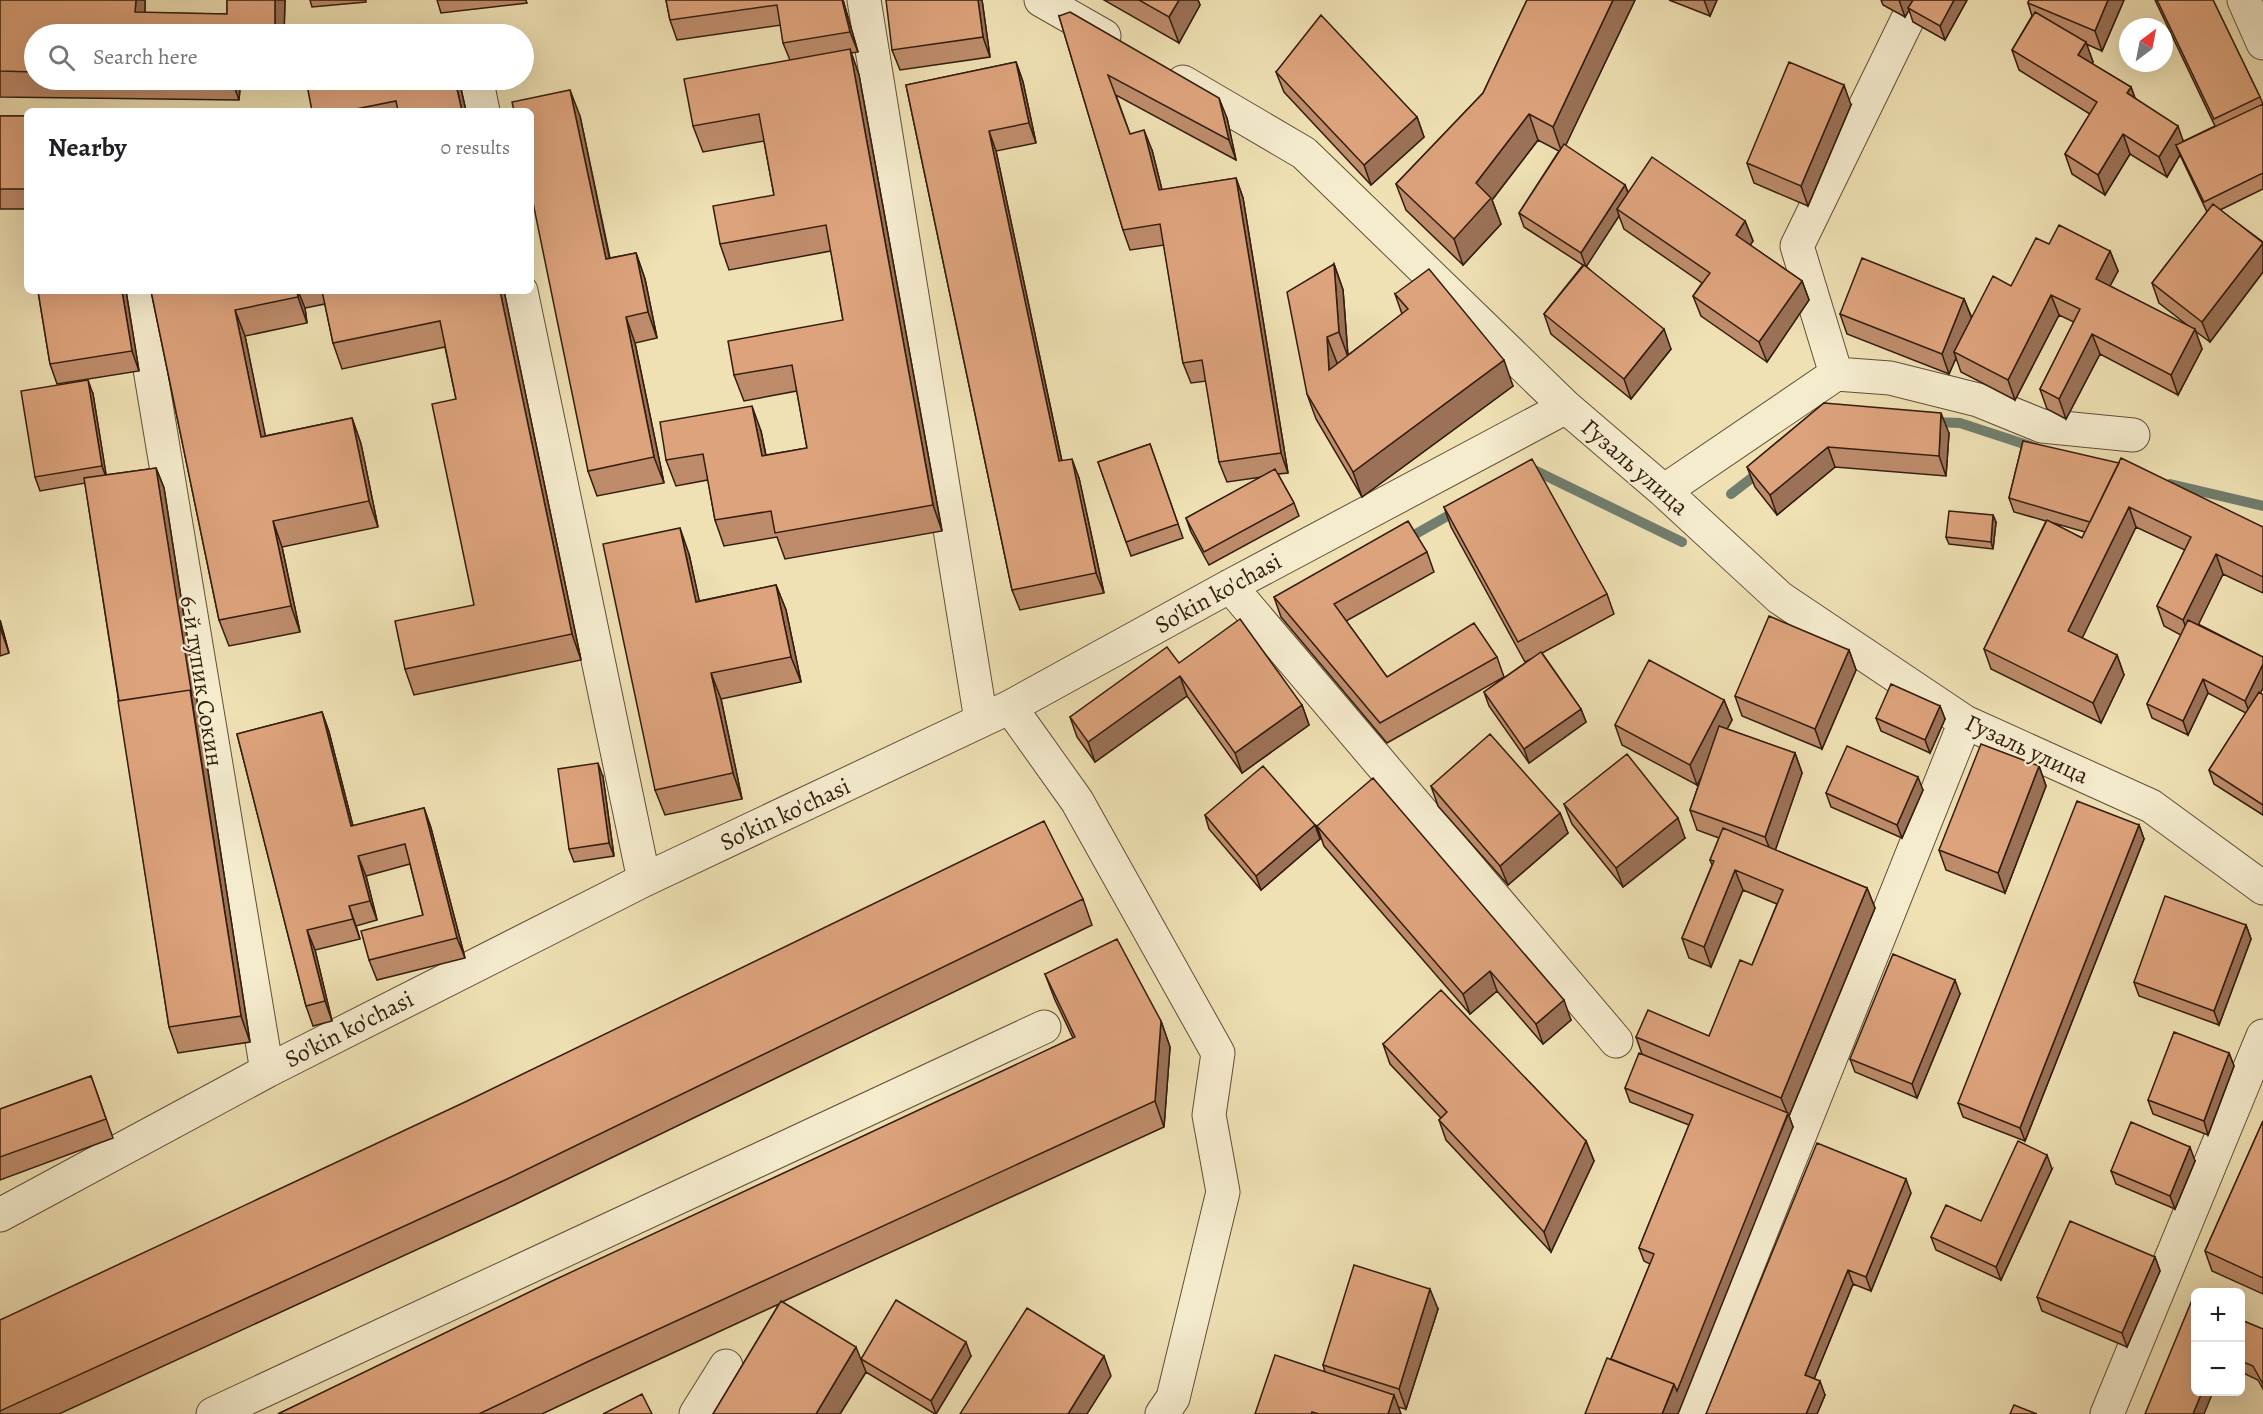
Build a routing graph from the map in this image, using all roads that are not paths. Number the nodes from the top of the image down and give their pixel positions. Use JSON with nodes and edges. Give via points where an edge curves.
{"nodes":[{"id":1,"x":864,"y":0,"type":"edge"},
{"id":2,"x":1041,"y":0,"type":"edge"},
{"id":3,"x":1917,"y":0,"type":"edge"},
{"id":4,"x":2244,"y":0,"type":"edge"},
{"id":5,"x":2263,"y":43,"type":"edge"},
{"id":6,"x":1132,"y":52,"type":"edge"},
{"id":7,"x":1162,"y":70,"type":"edge"},
{"id":8,"x":138,"y":294,"type":"edge"},
{"id":9,"x":522,"y":294,"type":"edge"},
{"id":10,"x":1836,"y":374,"type":"junction"},
{"id":11,"x":1566,"y":407,"type":"junction"},
{"id":12,"x":2133,"y":435,"type":"dead end"},
{"id":13,"x":1664,"y":491,"type":"junction"},
{"id":14,"x":1230,"y":586,"type":"junction"},
{"id":15,"x":996,"y":714,"type":"junction"},
{"id":16,"x":1965,"y":722,"type":"junction"},
{"id":17,"x":644,"y":880,"type":"junction"},
{"id":18,"x":2263,"y":888,"type":"edge"},
{"id":19,"x":1044,"y":1027,"type":"dead end"},
{"id":20,"x":2263,"y":1036,"type":"edge"},
{"id":21,"x":1616,"y":1041,"type":"dead end"},
{"id":22,"x":267,"y":1071,"type":"junction"},
{"id":23,"x":0,"y":1215,"type":"edge"},
{"id":24,"x":726,"y":1366,"type":"dead end"},
{"id":25,"x":213,"y":1414,"type":"edge"},
{"id":26,"x":696,"y":1414,"type":"edge"},
{"id":27,"x":1162,"y":1414,"type":"edge"},
{"id":28,"x":1688,"y":1414,"type":"edge"},
{"id":29,"x":2107,"y":1414,"type":"edge"}],
"edges":[{"from":1,"to":15,"type":"street"},
{"from":2,"to":6,"type":"street"},
{"from":3,"to":10,"type":"street","via":[[1797,246]]},
{"from":4,"to":5,"type":"street"},
{"from":7,"to":11,"type":"street","name":"Гузаль улица","via":[[1304,153]]},
{"from":8,"to":22,"type":"street","name":"6-й тупик Сокин"},
{"from":9,"to":17,"type":"street"},
{"from":10,"to":12,"type":"street","via":[[1890,378],[1978,400],[2042,426]]},
{"from":10,"to":13,"type":"street"},
{"from":11,"to":13,"type":"street","name":"Гузаль улица"},
{"from":11,"to":14,"type":"street","name":"So'kin ko'chasi"},
{"from":13,"to":16,"type":"street","name":"Гузаль улица","via":[[1780,598]]},
{"from":14,"to":15,"type":"street","name":"So'kin ko'chasi"},
{"from":14,"to":21,"type":"street"},
{"from":15,"to":17,"type":"street","name":"So'kin ko'chasi"},
{"from":15,"to":27,"type":"street","via":[[1077,801],[1218,1053],[1209,1115],[1223,1192],[1173,1398]]},
{"from":16,"to":18,"type":"street","name":"Гузаль улица","via":[[2151,806]]},
{"from":16,"to":28,"type":"street"},
{"from":17,"to":22,"type":"street","name":"So'kin ko'chasi"},
{"from":19,"to":25,"type":"street"},
{"from":20,"to":29,"type":"street"},
{"from":22,"to":23,"type":"street","name":"So'kin ko'chasi"},
{"from":24,"to":26,"type":"street"}]}
